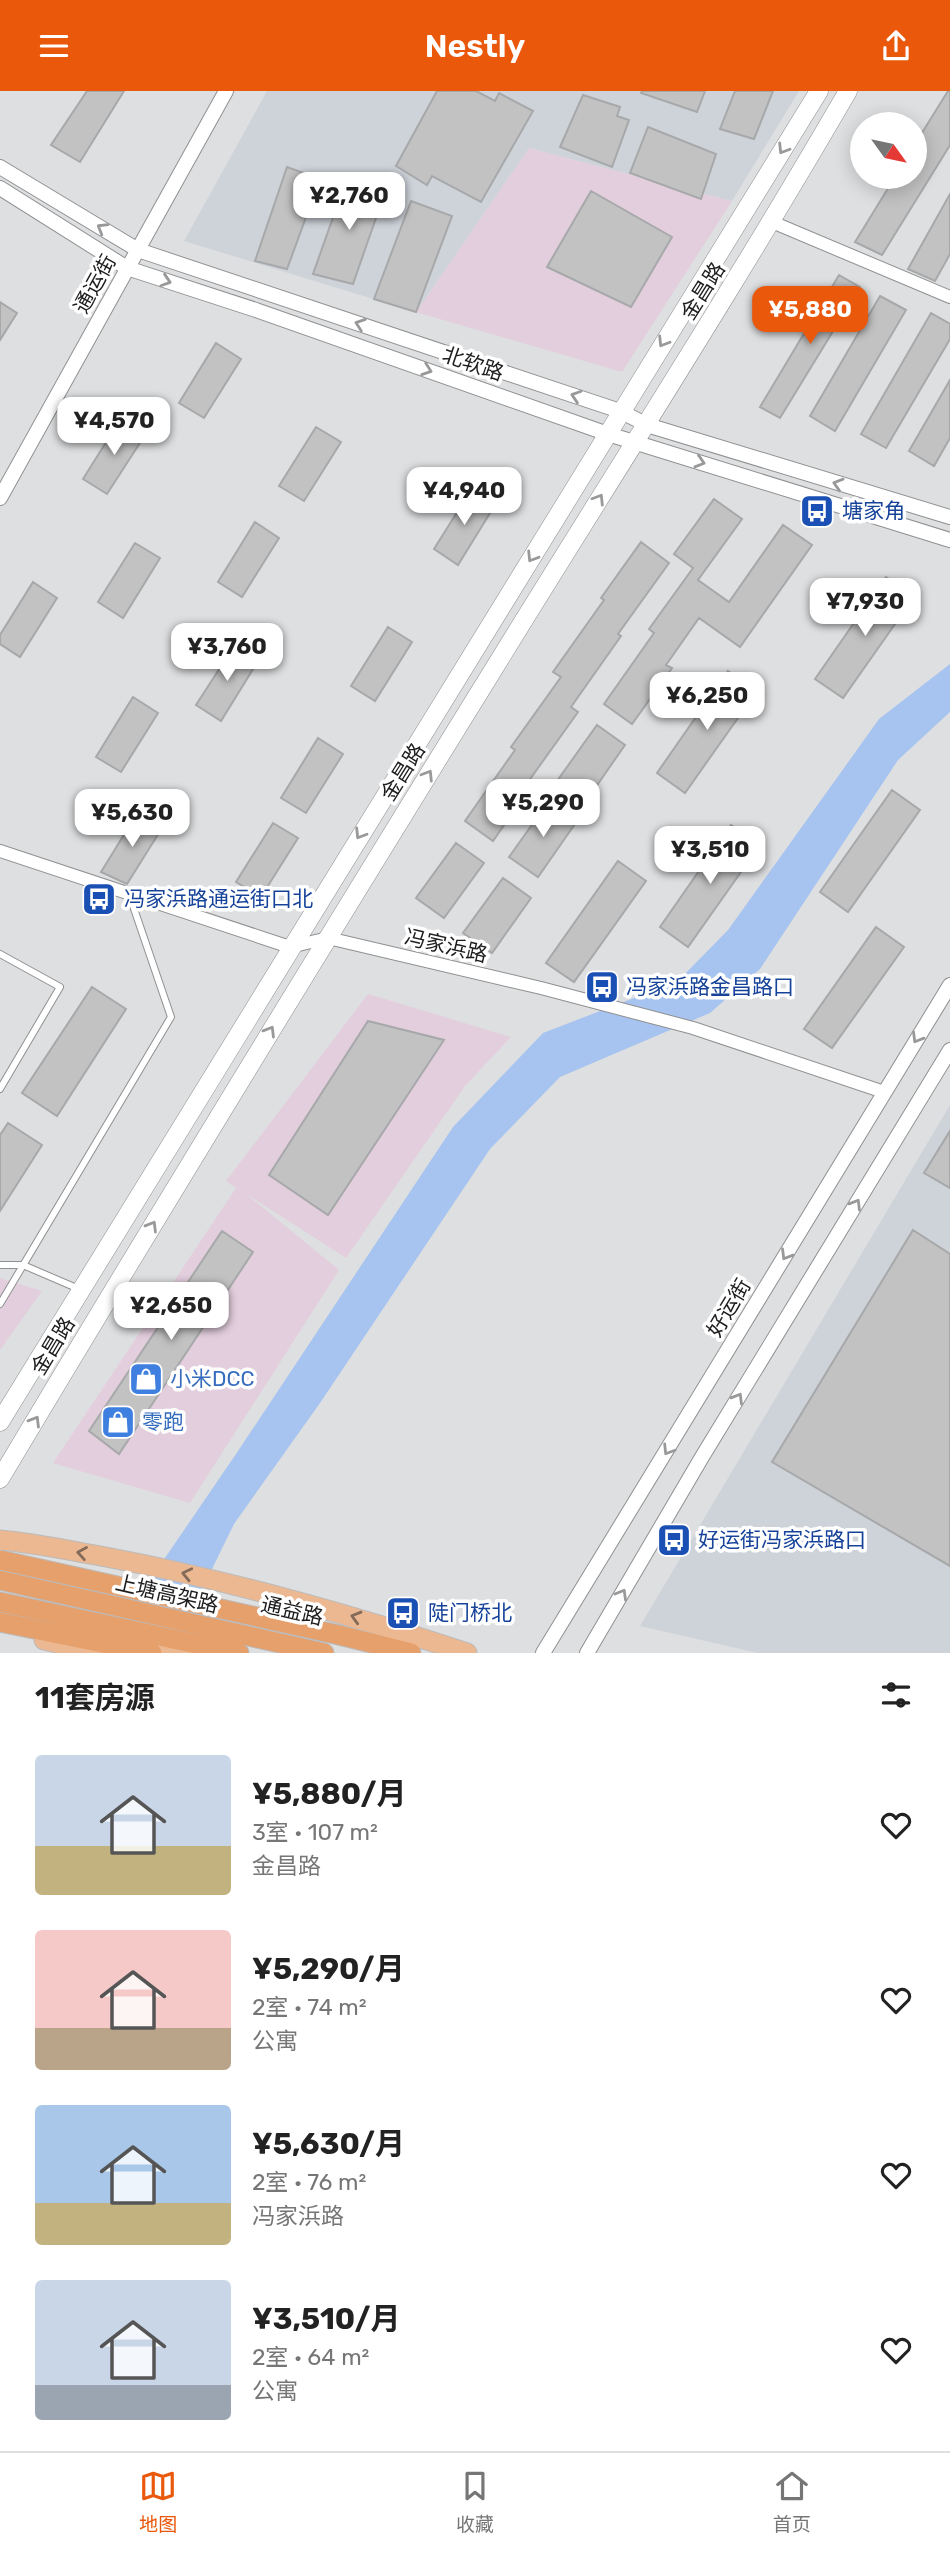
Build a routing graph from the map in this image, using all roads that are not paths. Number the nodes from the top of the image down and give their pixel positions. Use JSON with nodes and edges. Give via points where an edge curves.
{"nodes":[{"id":1,"x":226,"y":91,"type":"edge"},
{"id":2,"x":819,"y":91,"type":"edge"},
{"id":3,"x":848,"y":91,"type":"edge"},
{"id":4,"x":0,"y":167,"type":"edge"},
{"id":5,"x":0,"y":188,"type":"edge"},
{"id":6,"x":772,"y":222,"type":"junction"},
{"id":7,"x":138,"y":250,"type":"junction"},
{"id":8,"x":127,"y":268,"type":"junction"},
{"id":9,"x":950,"y":297,"type":"edge"},
{"id":10,"x":620,"y":411,"type":"junction"},
{"id":11,"x":647,"y":425,"type":"junction"},
{"id":12,"x":608,"y":434,"type":"junction"},
{"id":13,"x":635,"y":441,"type":"junction"},
{"id":14,"x":0,"y":498,"type":"edge"},
{"id":15,"x":950,"y":517,"type":"edge"},
{"id":16,"x":950,"y":540,"type":"edge"},
{"id":17,"x":0,"y":851,"type":"edge"},
{"id":18,"x":129,"y":894,"type":"junction"},
{"id":19,"x":328,"y":938,"type":"junction"},
{"id":20,"x":290,"y":947,"type":"junction"},
{"id":21,"x":0,"y":954,"type":"edge"},
{"id":22,"x":950,"y":985,"type":"edge"},
{"id":23,"x":950,"y":1050,"type":"edge"},
{"id":24,"x":0,"y":1090,"type":"edge"},
{"id":25,"x":884,"y":1092,"type":"junction"},
{"id":26,"x":0,"y":1265,"type":"edge"},
{"id":27,"x":23,"y":1265,"type":"junction"},
{"id":28,"x":81,"y":1289,"type":"junction"},
{"id":29,"x":0,"y":1304,"type":"edge"},
{"id":30,"x":0,"y":1422,"type":"edge"},
{"id":31,"x":0,"y":1479,"type":"edge"},
{"id":32,"x":0,"y":1540,"type":"edge"},
{"id":33,"x":0,"y":1557,"type":"edge"},
{"id":34,"x":0,"y":1580,"type":"edge"},
{"id":35,"x":0,"y":1602,"type":"edge"},
{"id":36,"x":0,"y":1611,"type":"edge"},
{"id":37,"x":0,"y":1622,"type":"edge"},
{"id":38,"x":0,"y":1631,"type":"edge"},
{"id":39,"x":99,"y":1646,"type":"edge"},
{"id":40,"x":184,"y":1652,"type":"edge"},
{"id":41,"x":152,"y":1653,"type":"edge"},
{"id":42,"x":239,"y":1653,"type":"edge"},
{"id":43,"x":324,"y":1653,"type":"edge"},
{"id":44,"x":374,"y":1653,"type":"edge"},
{"id":45,"x":411,"y":1653,"type":"edge"},
{"id":46,"x":467,"y":1653,"type":"edge"},
{"id":47,"x":543,"y":1653,"type":"edge"},
{"id":48,"x":587,"y":1653,"type":"edge"}],
"edges":[{"from":1,"to":7,"type":"street","name":"通运街"},
{"from":2,"to":10,"type":"main road","name":"金昌路","one_way":true},
{"from":3,"to":6,"type":"main road","name":"金昌路"},
{"from":7,"to":4,"type":"street","name":"北软路","one_way":true},
{"from":5,"to":8,"type":"street","name":"北软路"},
{"from":6,"to":9,"type":"street"},
{"from":6,"to":11,"type":"main road","name":"金昌路"},
{"from":7,"to":8,"type":"street","name":"通运街"},
{"from":10,"to":7,"type":"street","name":"北软路","one_way":true},
{"from":8,"to":12,"type":"street","name":"北软路","one_way":true},
{"from":8,"to":14,"type":"street","name":"通运街"},
{"from":10,"to":11,"type":"street","name":"北软路"},
{"from":10,"to":12,"type":"main road","name":"金昌路"},
{"from":11,"to":13,"type":"main road","name":"金昌路"},
{"from":15,"to":11,"type":"street","name":"北软路","one_way":true},
{"from":12,"to":13,"type":"street","name":"北软路"},
{"from":12,"to":20,"type":"main road","name":"金昌路","one_way":true},
{"from":13,"to":16,"type":"street","name":"北软路","one_way":true},
{"from":19,"to":13,"type":"main road","name":"金昌路","one_way":true},
{"from":17,"to":18,"type":"street"},
{"from":18,"to":20,"type":"street"},
{"from":18,"to":27,"type":"lane","via":[[171,1017]]},
{"from":19,"to":20,"type":"street","name":"冯家浜路"},
{"from":19,"to":25,"type":"street","name":"冯家浜路","via":[[693,1028]]},
{"from":31,"to":19,"type":"main road","name":"金昌路","one_way":true},
{"from":20,"to":28,"type":"main road","name":"金昌路"},
{"from":21,"to":24,"type":"lane","via":[[60,987]]},
{"from":22,"to":25,"type":"street","name":"好运街","one_way":true},
{"from":48,"to":23,"type":"street","one_way":true},
{"from":25,"to":47,"type":"street","name":"好运街","one_way":true},
{"from":26,"to":27,"type":"lane"},
{"from":27,"to":28,"type":"lane"},
{"from":27,"to":29,"type":"lane"},
{"from":28,"to":30,"type":"main road","name":"金昌路"},
{"from":46,"to":32,"type":"main road","one_way":true,"via":[[360,1618],[225,1583]]},
{"from":33,"to":44,"type":"main road","name":"通益路","via":[[38,1575]]},
{"from":33,"to":45,"type":"highway","bridge":true},
{"from":34,"to":43,"type":"highway","name":"上塘高架路"},
{"from":35,"to":42,"type":"highway","name":"上塘高架路"},
{"from":36,"to":39,"type":"main road"},
{"from":37,"to":41,"type":"highway"},
{"from":38,"to":39,"type":"main road"},
{"from":39,"to":40,"type":"main road"}]}
